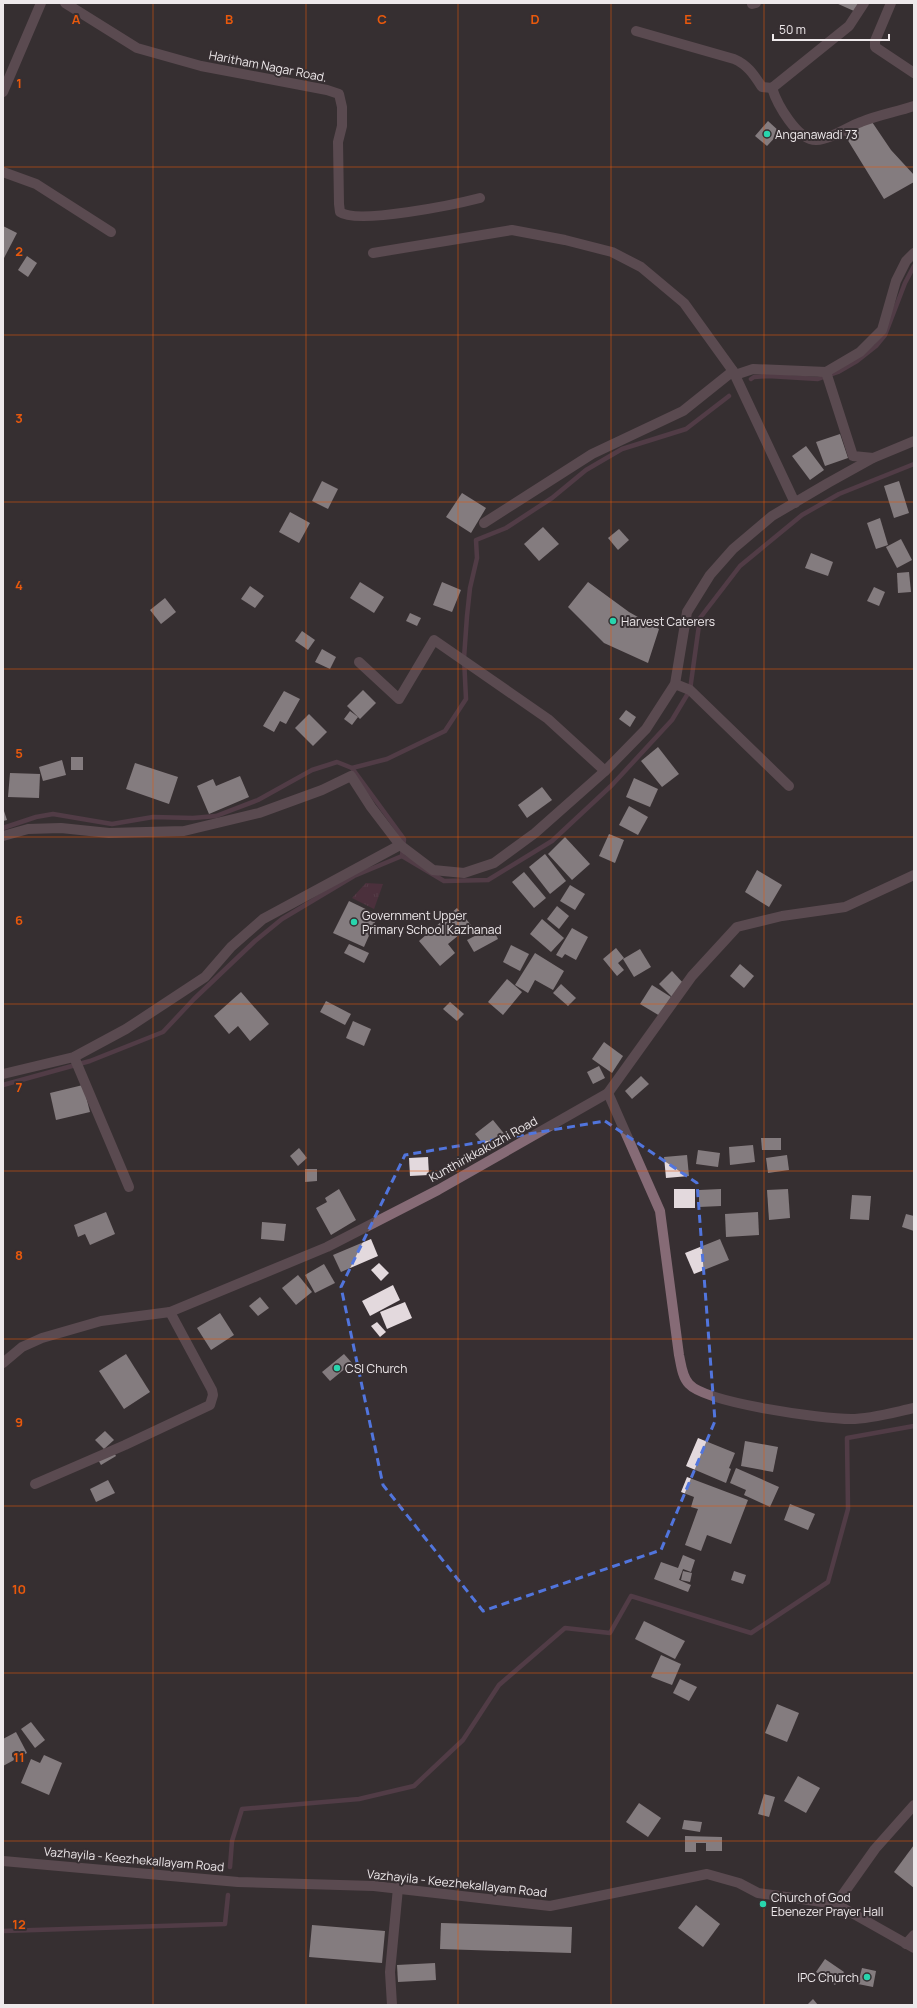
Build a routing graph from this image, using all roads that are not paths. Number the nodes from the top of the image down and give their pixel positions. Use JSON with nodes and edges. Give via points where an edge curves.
{"nodes":[{"id":1,"x":41,"y":3,"type":"edge"},
{"id":2,"x":65,"y":3,"type":"edge"},
{"id":3,"x":864,"y":3,"type":"edge"},
{"id":4,"x":891,"y":3,"type":"edge"},
{"id":5,"x":636,"y":31,"type":"dead end"},
{"id":6,"x":914,"y":73,"type":"edge"},
{"id":7,"x":772,"y":88,"type":"junction"},
{"id":8,"x":3,"y":92,"type":"edge"},
{"id":9,"x":914,"y":106,"type":"edge"},
{"id":10,"x":3,"y":172,"type":"edge"},
{"id":11,"x":480,"y":198,"type":"dead end"},
{"id":12,"x":111,"y":232,"type":"dead end"},
{"id":13,"x":373,"y":253,"type":"dead end"},
{"id":14,"x":914,"y":253,"type":"edge"},
{"id":15,"x":826,"y":372,"type":"junction"},
{"id":16,"x":734,"y":373,"type":"junction"},
{"id":17,"x":914,"y":441,"type":"edge"},
{"id":18,"x":873,"y":458,"type":"junction"},
{"id":19,"x":795,"y":503,"type":"junction"},
{"id":20,"x":484,"y":523,"type":"dead end"},
{"id":21,"x":359,"y":662,"type":"dead end"},
{"id":22,"x":675,"y":684,"type":"junction"},
{"id":23,"x":605,"y":771,"type":"junction"},
{"id":24,"x":789,"y":786,"type":"dead end"},
{"id":25,"x":3,"y":836,"type":"edge"},
{"id":26,"x":401,"y":845,"type":"junction"},
{"id":27,"x":914,"y":875,"type":"edge"},
{"id":28,"x":74,"y":1056,"type":"junction"},
{"id":29,"x":3,"y":1074,"type":"edge"},
{"id":30,"x":608,"y":1093,"type":"junction"},
{"id":31,"x":129,"y":1187,"type":"dead end"},
{"id":32,"x":170,"y":1312,"type":"junction"},
{"id":33,"x":3,"y":1363,"type":"edge"},
{"id":34,"x":914,"y":1408,"type":"edge"},
{"id":35,"x":35,"y":1484,"type":"dead end"},
{"id":36,"x":914,"y":1805,"type":"edge"},
{"id":37,"x":3,"y":1861,"type":"edge"},
{"id":38,"x":398,"y":1888,"type":"junction"},
{"id":39,"x":836,"y":1904,"type":"junction"},
{"id":40,"x":914,"y":1935,"type":"edge"},
{"id":41,"x":910,"y":1946,"type":"edge"},
{"id":42,"x":392,"y":2005,"type":"edge"}],
"edges":[{"from":1,"to":8,"type":"street"},
{"from":2,"to":11,"type":"street","name":"Haritham Nagar Road.","via":[[137,48],[200,66],[339,94],[342,126],[338,142],[338,198],[340,212],[345,216],[368,217]]},
{"from":3,"to":7,"type":"street","via":[[849,26]]},
{"from":4,"to":6,"type":"street","via":[[874,41],[875,48]]},
{"from":5,"to":7,"type":"street","via":[[742,62],[762,87]]},
{"from":7,"to":9,"type":"street","via":[[776,100],[800,134],[815,140],[883,114]]},
{"from":10,"to":12,"type":"street","via":[[36,184]]},
{"from":13,"to":16,"type":"street","via":[[512,230],[612,252],[641,267],[684,303]]},
{"from":14,"to":15,"type":"street","via":[[906,261],[896,281],[882,330],[860,352]]},
{"from":15,"to":16,"type":"street","via":[[753,369]]},
{"from":15,"to":18,"type":"street","via":[[853,456]]},
{"from":16,"to":19,"type":"street"},
{"from":16,"to":20,"type":"street","via":[[683,411],[592,454]]},
{"from":17,"to":18,"type":"street"},
{"from":18,"to":19,"type":"street"},
{"from":19,"to":22,"type":"street","via":[[772,516],[733,548],[710,575],[687,612]]},
{"from":21,"to":23,"type":"street","via":[[399,699],[434,640],[548,719]]},
{"from":22,"to":23,"type":"street","via":[[646,729]]},
{"from":22,"to":24,"type":"street","via":[[690,690]]},
{"from":23,"to":26,"type":"street","via":[[535,834],[494,864],[464,873],[433,870]]},
{"from":25,"to":26,"type":"street","via":[[28,829],[61,828],[109,833],[184,831],[259,813],[352,776]]},
{"from":26,"to":28,"type":"street","via":[[263,919],[198,982],[126,1029]]},
{"from":27,"to":30,"type":"street","name":"Kunthirikkakuzhi Road","via":[[846,907],[782,916],[737,927],[692,976]]},
{"from":28,"to":29,"type":"street"},
{"from":28,"to":31,"type":"street"},
{"from":30,"to":32,"type":"street","name":"Kunthirikkakuzhi Road","via":[[438,1190],[327,1247]]},
{"from":30,"to":34,"type":"street","via":[[660,1211],[679,1355],[682,1371],[689,1384],[703,1394],[788,1414],[852,1419]]},
{"from":32,"to":33,"type":"street","name":"Kunthirikkakuzhi Road","via":[[101,1321],[42,1338],[22,1347]]},
{"from":32,"to":35,"type":"street","via":[[212,1390],[213,1395],[207,1408]]},
{"from":36,"to":39,"type":"street","via":[[875,1849]]},
{"from":37,"to":38,"type":"street","name":"Vazhayila - Keezhekallayam Road","via":[[238,1882]]},
{"from":38,"to":39,"type":"street","name":"Vazhayila - Keezhekallayam Road","via":[[550,1906],[707,1874],[739,1883],[758,1893]]},
{"from":38,"to":42,"type":"street","via":[[390,1972]]},
{"from":39,"to":41,"type":"street","name":"Vazhayila - Keezhekallayam Road"},
{"from":40,"to":41,"type":"street"}]}
